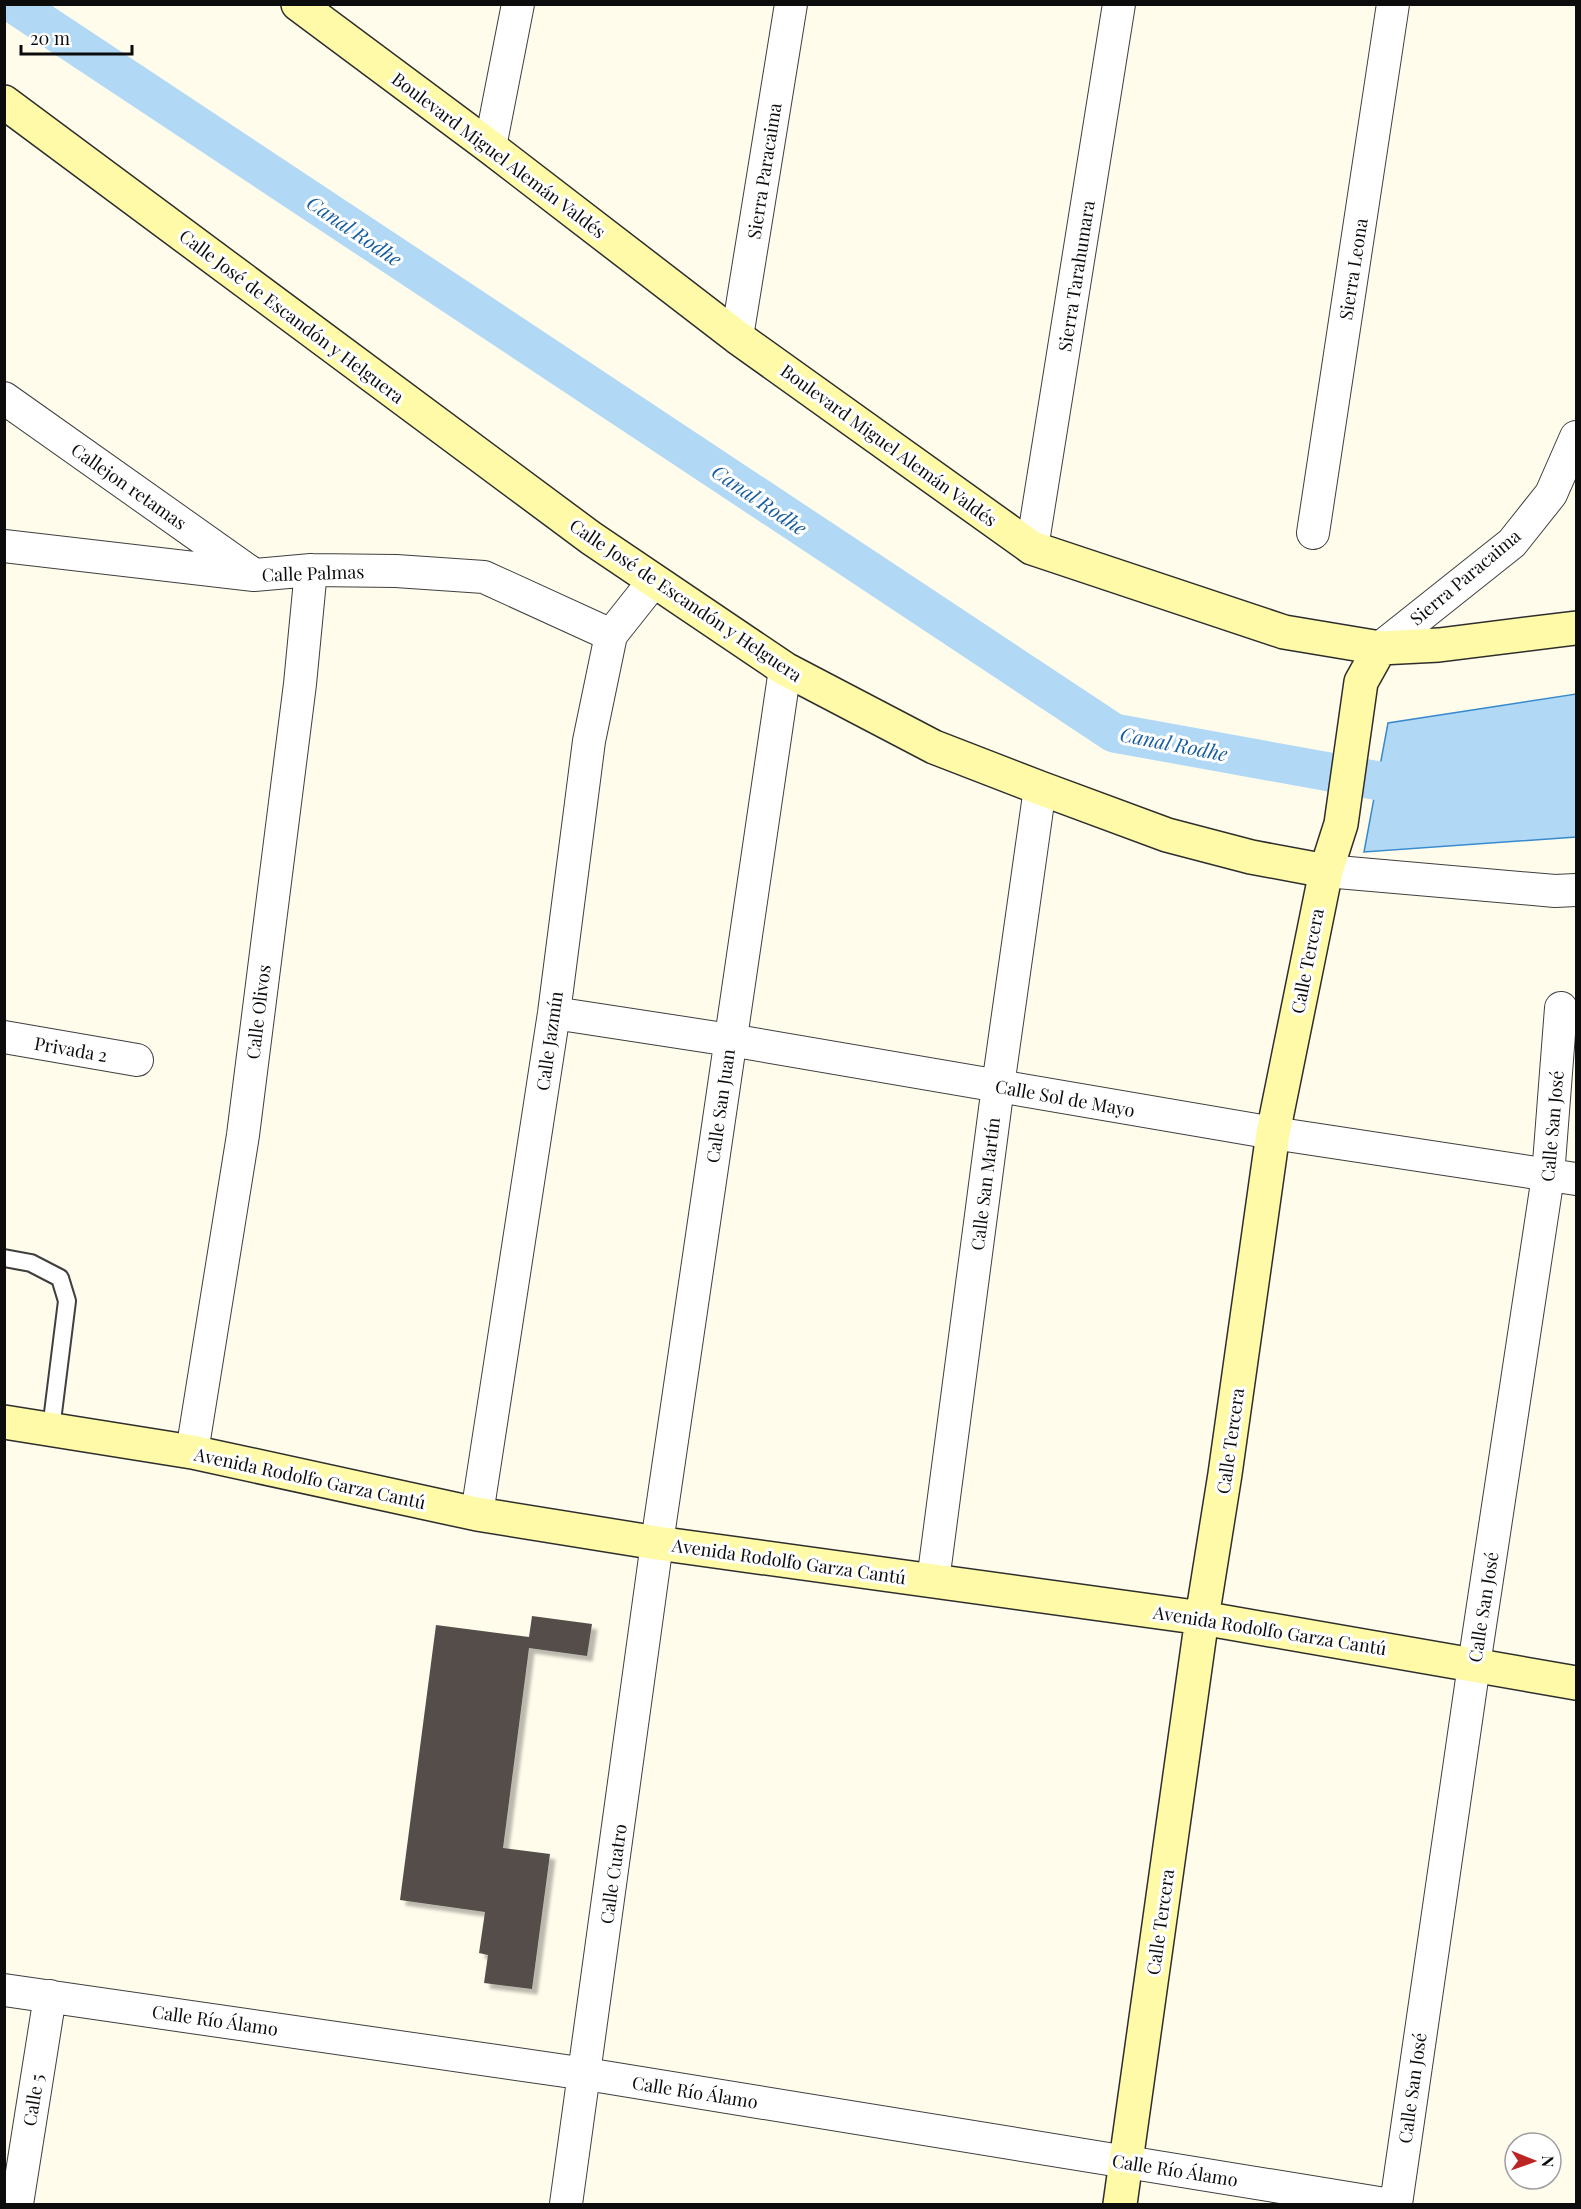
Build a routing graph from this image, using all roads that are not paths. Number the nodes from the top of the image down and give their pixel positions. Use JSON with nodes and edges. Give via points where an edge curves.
{"nodes":[{"id":1,"x":298,"y":4,"type":"edge"},
{"id":2,"x":518,"y":4,"type":"edge"},
{"id":3,"x":791,"y":4,"type":"edge"},
{"id":4,"x":1119,"y":4,"type":"edge"},
{"id":5,"x":1393,"y":4,"type":"edge"},
{"id":6,"x":4,"y":102,"type":"edge"},
{"id":7,"x":490,"y":147,"type":"junction"},
{"id":8,"x":737,"y":337,"type":"junction"},
{"id":9,"x":4,"y":398,"type":"edge"},
{"id":10,"x":1576,"y":437,"type":"edge"},
{"id":11,"x":1313,"y":533,"type":"dead end"},
{"id":12,"x":4,"y":546,"type":"edge"},
{"id":13,"x":1032,"y":548,"type":"junction"},
{"id":14,"x":311,"y":570,"type":"junction"},
{"id":15,"x":254,"y":575,"type":"junction"},
{"id":16,"x":653,"y":582,"type":"junction"},
{"id":17,"x":1576,"y":628,"type":"edge"},
{"id":18,"x":611,"y":635,"type":"junction"},
{"id":19,"x":1380,"y":648,"type":"junction"},
{"id":20,"x":784,"y":669,"type":"junction"},
{"id":21,"x":1040,"y":788,"type":"junction"},
{"id":22,"x":1326,"y":871,"type":"junction"},
{"id":23,"x":1576,"y":890,"type":"edge"},
{"id":24,"x":1561,"y":1008,"type":"dead end"},
{"id":25,"x":554,"y":1013,"type":"junction"},
{"id":26,"x":4,"y":1037,"type":"edge"},
{"id":27,"x":730,"y":1040,"type":"junction"},
{"id":28,"x":137,"y":1060,"type":"dead end"},
{"id":29,"x":998,"y":1086,"type":"junction"},
{"id":30,"x":1273,"y":1133,"type":"junction"},
{"id":31,"x":1562,"y":1178,"type":"edge"},
{"id":32,"x":4,"y":1258,"type":"edge"},
{"id":33,"x":4,"y":1422,"type":"edge"},
{"id":34,"x":51,"y":1429,"type":"junction"},
{"id":35,"x":192,"y":1452,"type":"junction"},
{"id":36,"x":477,"y":1515,"type":"junction"},
{"id":37,"x":657,"y":1543,"type":"junction"},
{"id":38,"x":933,"y":1581,"type":"junction"},
{"id":39,"x":1202,"y":1618,"type":"junction"},
{"id":40,"x":1474,"y":1665,"type":"junction"},
{"id":41,"x":1576,"y":1683,"type":"edge"},
{"id":42,"x":4,"y":1990,"type":"edge"},
{"id":43,"x":50,"y":1996,"type":"junction"},
{"id":44,"x":586,"y":2074,"type":"junction"},
{"id":45,"x":1126,"y":2162,"type":"junction"},
{"id":46,"x":17,"y":2205,"type":"edge"},
{"id":47,"x":566,"y":2205,"type":"edge"},
{"id":48,"x":1120,"y":2205,"type":"edge"},
{"id":49,"x":1385,"y":2205,"type":"edge"},
{"id":50,"x":1396,"y":2205,"type":"edge"}],
"edges":[{"from":1,"to":7,"type":"street","name":"Boulevard Miguel Alemán Valdés"},
{"from":2,"to":7,"type":"street"},
{"from":3,"to":8,"type":"street","name":"Sierra Paracaima"},
{"from":4,"to":13,"type":"street","name":"Sierra Tarahumara"},
{"from":5,"to":11,"type":"street","name":"Sierra Leona"},
{"from":6,"to":16,"type":"street","name":"Calle José de Escandón y Helguera"},
{"from":7,"to":8,"type":"street","name":"Boulevard Miguel Alemán Valdés"},
{"from":8,"to":13,"type":"street","name":"Boulevard Miguel Alemán Valdés"},
{"from":9,"to":15,"type":"street","name":"Callejon retamas"},
{"from":10,"to":19,"type":"street","name":"Sierra Paracaima","via":[[1551,494],[1512,543]]},
{"from":12,"to":15,"type":"street","name":"Calle Palmas"},
{"from":13,"to":19,"type":"street","name":"Boulevard Miguel Alemán Valdés","via":[[1284,632]]},
{"from":14,"to":15,"type":"street","name":"Calle Palmas"},
{"from":14,"to":18,"type":"street","name":"Calle Palmas","via":[[484,577]]},
{"from":14,"to":35,"type":"street","name":"Calle Olivos","via":[[243,1135]]},
{"from":16,"to":18,"type":"street","name":"Calle Jazmín"},
{"from":16,"to":20,"type":"street","name":"Calle José de Escandón y Helguera"},
{"from":17,"to":19,"type":"street","name":"Boulevard Miguel Alemán Valdés"},
{"from":18,"to":25,"type":"street","name":"Calle Jazmín","via":[[589,741]]},
{"from":19,"to":22,"type":"street","name":"Calle Tercera","via":[[1360,682],[1341,824]]},
{"from":20,"to":21,"type":"street","name":"Calle José de Escandón y Helguera","via":[[934,747]]},
{"from":20,"to":27,"type":"street","name":"Calle San Juan"},
{"from":21,"to":22,"type":"street","name":"Calle José de Escandón y Helguera","via":[[1167,835]]},
{"from":21,"to":29,"type":"street","name":"Calle San Martín"},
{"from":22,"to":23,"type":"street","name":"Calle José de Escandón y Helguera"},
{"from":22,"to":30,"type":"street","name":"Calle Tercera"},
{"from":24,"to":31,"type":"street","name":"Calle San José"},
{"from":25,"to":27,"type":"street","name":"Calle Sol de Mayo"},
{"from":25,"to":36,"type":"street","name":"Calle Jazmín"},
{"from":26,"to":28,"type":"street","name":"Privada 2"},
{"from":27,"to":29,"type":"street","name":"Calle Sol de Mayo"},
{"from":27,"to":37,"type":"street","name":"Calle San Juan"},
{"from":29,"to":30,"type":"street","name":"Calle Sol de Mayo"},
{"from":29,"to":38,"type":"street","name":"Calle San Martín"},
{"from":30,"to":31,"type":"street","name":"Calle Sol de Mayo"},
{"from":30,"to":39,"type":"street","name":"Calle Tercera"},
{"from":31,"to":40,"type":"street","name":"Calle San José"},
{"from":32,"to":34,"type":"lane","via":[[31,1263],[60,1278],[67,1302]]},
{"from":33,"to":34,"type":"street","name":"Avenida Rodolfo Garza Cantú"},
{"from":34,"to":35,"type":"street","name":"Avenida Rodolfo Garza Cantú"},
{"from":35,"to":36,"type":"street","name":"Avenida Rodolfo Garza Cantú"},
{"from":36,"to":37,"type":"street","name":"Avenida Rodolfo Garza Cantú"},
{"from":37,"to":38,"type":"street","name":"Avenida Rodolfo Garza Cantú"},
{"from":37,"to":44,"type":"street","name":"Calle Cuatro"},
{"from":38,"to":39,"type":"street","name":"Avenida Rodolfo Garza Cantú"},
{"from":39,"to":40,"type":"street","name":"Avenida Rodolfo Garza Cantú"},
{"from":39,"to":45,"type":"street","name":"Calle Tercera"},
{"from":40,"to":41,"type":"street","name":"Avenida Rodolfo Garza Cantú"},
{"from":40,"to":50,"type":"street","name":"Calle San José"},
{"from":42,"to":43,"type":"street","name":"Calle Río Álamo"},
{"from":43,"to":44,"type":"street","name":"Calle Río Álamo"},
{"from":43,"to":46,"type":"street","name":"Calle 5"},
{"from":44,"to":45,"type":"street","name":"Calle Río Álamo"},
{"from":44,"to":47,"type":"street","name":"Calle Cuatro"},
{"from":45,"to":48,"type":"street","name":"Calle Tercera"},
{"from":45,"to":49,"type":"street","name":"Calle Río Álamo"}]}
